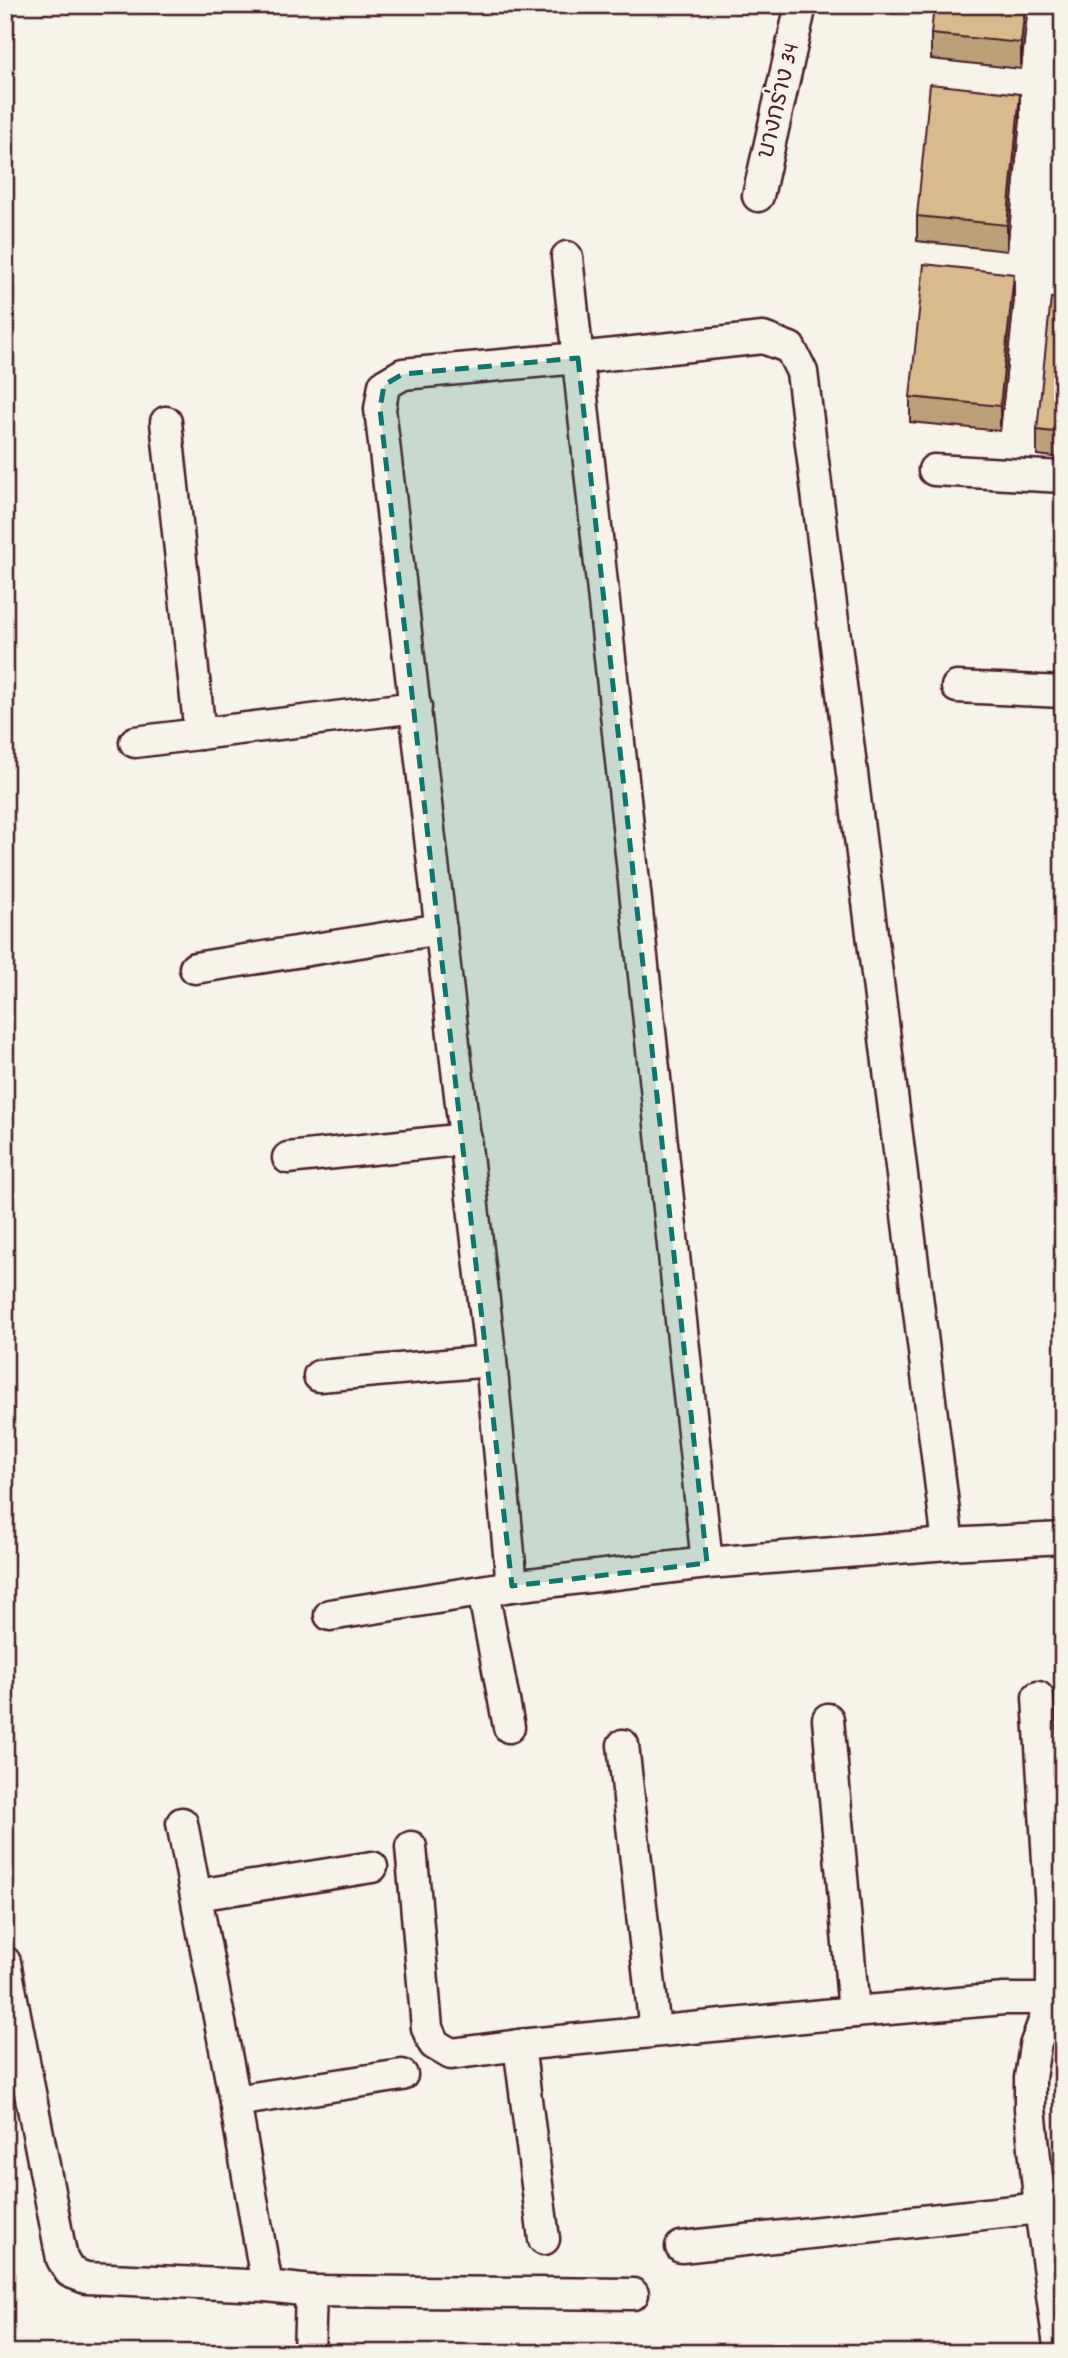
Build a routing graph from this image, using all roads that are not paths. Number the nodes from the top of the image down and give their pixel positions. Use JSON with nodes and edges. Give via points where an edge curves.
{"nodes":[{"id":1,"x":801,"y":5,"type":"edge"},
{"id":2,"x":758,"y":196,"type":"dead end"},
{"id":3,"x":567,"y":257,"type":"dead end"},
{"id":4,"x":578,"y":358,"type":"junction"},
{"id":5,"x":166,"y":422,"type":"dead end"},
{"id":6,"x":934,"y":470,"type":"dead end"},
{"id":7,"x":1063,"y":477,"type":"edge"},
{"id":8,"x":957,"y":687,"type":"dead end"},
{"id":9,"x":1063,"y":692,"type":"edge"},
{"id":10,"x":416,"y":708,"type":"junction"},
{"id":11,"x":200,"y":734,"type":"junction"},
{"id":12,"x":135,"y":742,"type":"dead end"},
{"id":13,"x":441,"y":929,"type":"junction"},
{"id":14,"x":195,"y":968,"type":"dead end"},
{"id":15,"x":466,"y":1139,"type":"junction"},
{"id":16,"x":288,"y":1158,"type":"dead end"},
{"id":17,"x":491,"y":1361,"type":"junction"},
{"id":18,"x":319,"y":1376,"type":"dead end"},
{"id":19,"x":1063,"y":1538,"type":"edge"},
{"id":20,"x":948,"y":1544,"type":"junction"},
{"id":21,"x":707,"y":1563,"type":"junction"},
{"id":22,"x":512,"y":1586,"type":"junction"},
{"id":23,"x":482,"y":1591,"type":"junction"},
{"id":24,"x":330,"y":1615,"type":"dead end"},
{"id":25,"x":1038,"y":1697,"type":"dead end"},
{"id":26,"x":828,"y":1719,"type":"dead end"},
{"id":27,"x":509,"y":1727,"type":"dead end"},
{"id":28,"x":623,"y":1745,"type":"dead end"},
{"id":29,"x":182,"y":1823,"type":"dead end"},
{"id":30,"x":411,"y":1846,"type":"dead end"},
{"id":31,"x":372,"y":1867,"type":"dead end"},
{"id":32,"x":197,"y":1895,"type":"junction"},
{"id":33,"x":5,"y":1962,"type":"edge"},
{"id":34,"x":1058,"y":2001,"type":"edge"},
{"id":35,"x":854,"y":2012,"type":"junction"},
{"id":36,"x":655,"y":2031,"type":"junction"},
{"id":37,"x":519,"y":2045,"type":"junction"},
{"id":38,"x":402,"y":2074,"type":"dead end"},
{"id":39,"x":235,"y":2101,"type":"junction"},
{"id":40,"x":1040,"y":2208,"type":"junction"},
{"id":41,"x":544,"y":2239,"type":"dead end"},
{"id":42,"x":681,"y":2247,"type":"dead end"},
{"id":43,"x":267,"y":2286,"type":"junction"},
{"id":44,"x":311,"y":2291,"type":"junction"},
{"id":45,"x":633,"y":2294,"type":"dead end"},
{"id":46,"x":309,"y":2353,"type":"edge"},
{"id":47,"x":1060,"y":2353,"type":"edge"}],
"edges":[{"from":1,"to":2,"type":"street","name":"บางกร่าง 34"},
{"from":3,"to":4,"type":"street"},
{"from":4,"to":10,"type":"street","via":[[403,374],[384,385],[380,409]]},
{"from":4,"to":20,"type":"street","via":[[763,338],[790,348],[802,372]]},
{"from":4,"to":21,"type":"street"},
{"from":5,"to":11,"type":"street"},
{"from":6,"to":7,"type":"street"},
{"from":8,"to":9,"type":"street"},
{"from":10,"to":11,"type":"street"},
{"from":10,"to":13,"type":"street"},
{"from":11,"to":12,"type":"street"},
{"from":13,"to":14,"type":"street"},
{"from":13,"to":15,"type":"street"},
{"from":15,"to":16,"type":"street"},
{"from":15,"to":17,"type":"street"},
{"from":17,"to":18,"type":"street"},
{"from":17,"to":22,"type":"street"},
{"from":19,"to":20,"type":"street"},
{"from":20,"to":21,"type":"street"},
{"from":21,"to":22,"type":"street"},
{"from":22,"to":23,"type":"street"},
{"from":23,"to":24,"type":"street"},
{"from":23,"to":27,"type":"street"},
{"from":25,"to":34,"type":"street"},
{"from":26,"to":35,"type":"street"},
{"from":28,"to":36,"type":"street"},
{"from":29,"to":32,"type":"street"},
{"from":30,"to":37,"type":"street","via":[[428,2028],[434,2044],[451,2054]]},
{"from":31,"to":32,"type":"street"},
{"from":32,"to":39,"type":"street"},
{"from":33,"to":43,"type":"street","via":[[62,2259],[69,2272],[86,2278]]},
{"from":34,"to":35,"type":"street","via":[[1004,1999]]},
{"from":34,"to":40,"type":"street","via":[[1035,2046],[1030,2078]]},
{"from":35,"to":36,"type":"street"},
{"from":36,"to":37,"type":"street"},
{"from":37,"to":41,"type":"street"},
{"from":38,"to":39,"type":"street"},
{"from":39,"to":43,"type":"street"},
{"from":40,"to":42,"type":"street"},
{"from":40,"to":47,"type":"street"},
{"from":43,"to":44,"type":"street"},
{"from":44,"to":45,"type":"street"},
{"from":44,"to":46,"type":"street"}]}
